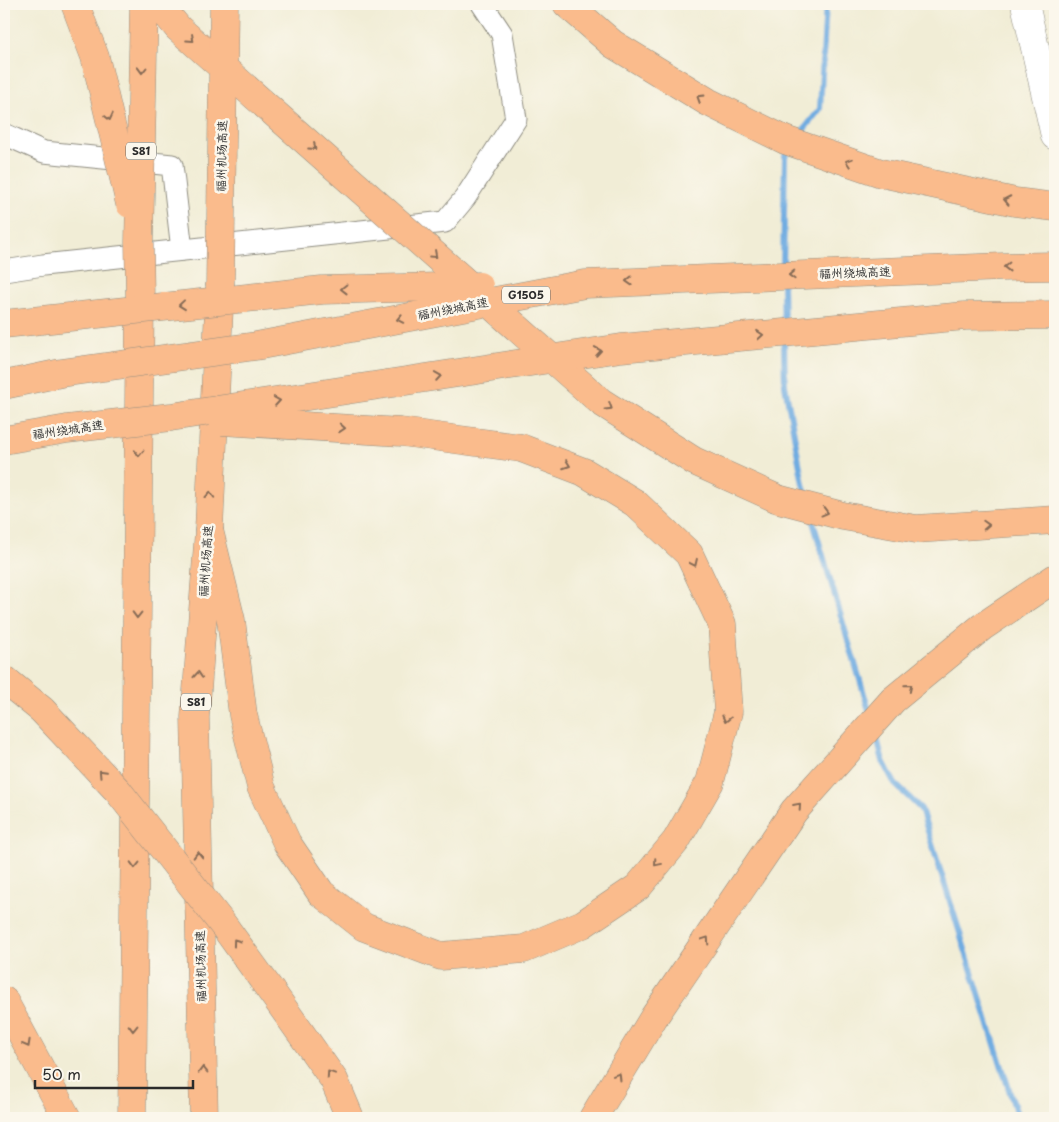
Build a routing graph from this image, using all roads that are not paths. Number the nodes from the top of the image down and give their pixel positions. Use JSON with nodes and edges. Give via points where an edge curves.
{"nodes":[{"id":1,"x":74,"y":4,"type":"edge"},
{"id":2,"x":144,"y":4,"type":"edge"},
{"id":3,"x":158,"y":4,"type":"edge"},
{"id":4,"x":224,"y":4,"type":"edge"},
{"id":5,"x":482,"y":4,"type":"edge"},
{"id":6,"x":567,"y":4,"type":"edge"},
{"id":7,"x":1025,"y":4,"type":"edge"},
{"id":8,"x":4,"y":134,"type":"edge"},
{"id":9,"x":1055,"y":136,"type":"edge"},
{"id":10,"x":1055,"y":207,"type":"edge"},
{"id":11,"x":139,"y":242,"type":"junction"},
{"id":12,"x":182,"y":250,"type":"junction"},
{"id":13,"x":1055,"y":266,"type":"edge"},
{"id":14,"x":4,"y":271,"type":"edge"},
{"id":15,"x":585,"y":284,"type":"junction"},
{"id":16,"x":1055,"y":315,"type":"edge"},
{"id":17,"x":4,"y":324,"type":"edge"},
{"id":18,"x":4,"y":385,"type":"edge"},
{"id":19,"x":171,"y":417,"type":"junction"},
{"id":20,"x":4,"y":440,"type":"edge"},
{"id":21,"x":1055,"y":520,"type":"edge"},
{"id":22,"x":209,"y":530,"type":"junction"},
{"id":23,"x":1055,"y":578,"type":"edge"},
{"id":24,"x":4,"y":679,"type":"edge"},
{"id":25,"x":4,"y":1001,"type":"edge"},
{"id":26,"x":67,"y":1118,"type":"edge"},
{"id":27,"x":132,"y":1118,"type":"edge"},
{"id":28,"x":204,"y":1118,"type":"edge"},
{"id":29,"x":350,"y":1118,"type":"edge"},
{"id":30,"x":593,"y":1118,"type":"edge"}],
"edges":[{"from":1,"to":11,"type":"highway","one_way":true,"bridge":true,"via":[[95,57]]},
{"from":2,"to":11,"type":"highway","number":"S81","one_way":true,"bridge":true},
{"from":3,"to":21,"type":"highway","one_way":true,"bridge":true,"via":[[178,28],[601,402],[694,461],[778,499],[842,516],[916,529]]},
{"from":22,"to":4,"type":"highway","name":"福州机场高速","number":"S81","one_way":true,"bridge":true,"via":[[220,286]]},
{"from":5,"to":12,"type":"street","via":[[502,34],[516,119],[465,198],[445,222]]},
{"from":10,"to":6,"type":"highway","one_way":true,"via":[[1015,202],[881,174],[785,140],[708,102],[613,44]]},
{"from":7,"to":9,"type":"street"},
{"from":8,"to":12,"type":"street","via":[[44,152],[172,164]]},
{"from":11,"to":27,"type":"highway","number":"S81","one_way":true,"bridge":true},
{"from":12,"to":14,"type":"street"},
{"from":13,"to":15,"type":"highway","name":"福州绕城高速","number":"G1505","one_way":true,"bridge":true},
{"from":15,"to":17,"type":"highway","one_way":true,"bridge":true,"via":[[322,290]]},
{"from":15,"to":18,"type":"highway","name":"福州绕城高速","number":"G1505","one_way":true,"bridge":true,"via":[[256,346],[61,373]]},
{"from":19,"to":16,"type":"highway","name":"福州绕城高速","one_way":true,"bridge":true,"via":[[621,348],[965,316]]},
{"from":19,"to":20,"type":"highway","name":"福州绕城高速","bridge":true},
{"from":19,"to":22,"type":"highway","one_way":true,"bridge":true,"via":[[401,432],[521,448],[584,472],[635,503],[689,554],[722,624],[728,712],[710,782],[676,841],[638,886],[582,924],[524,949],[441,956],[364,927],[321,893],[287,843],[262,787],[243,715],[231,620]]},
{"from":28,"to":22,"type":"highway","name":"福州机场高速","number":"S81","one_way":true,"via":[[195,717]]},
{"from":30,"to":23,"type":"highway","one_way":true,"via":[[654,1017],[794,811],[893,700],[982,627]]},
{"from":29,"to":24,"type":"highway","one_way":true,"bridge":true,"via":[[334,1080],[276,998],[118,791],[42,710]]},
{"from":25,"to":26,"type":"highway","one_way":true}]}
